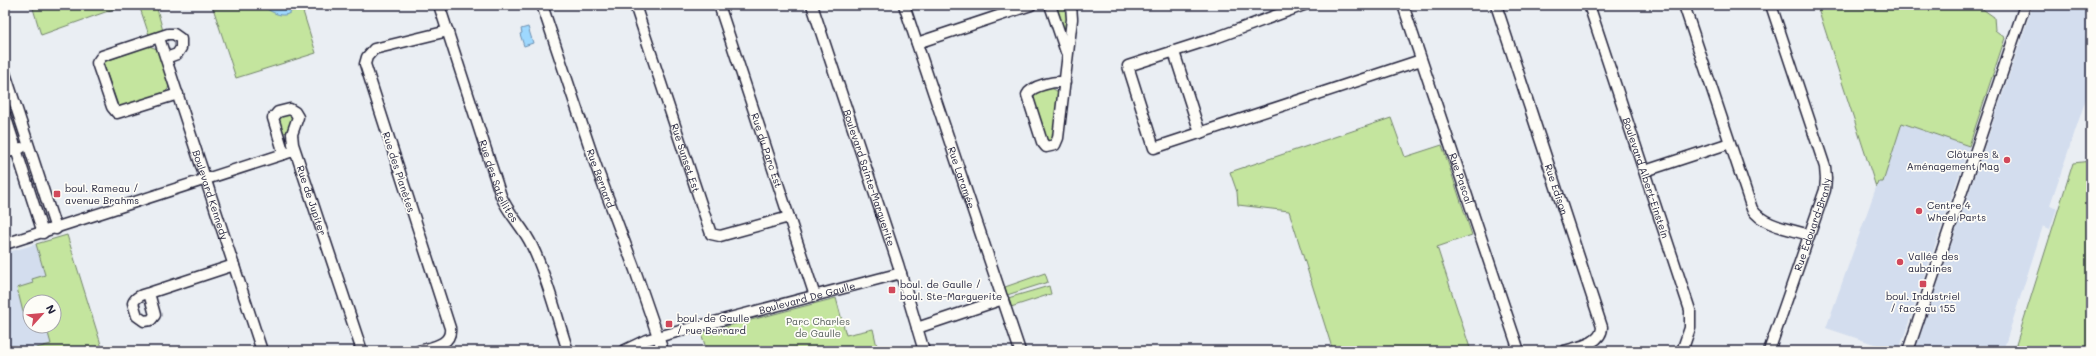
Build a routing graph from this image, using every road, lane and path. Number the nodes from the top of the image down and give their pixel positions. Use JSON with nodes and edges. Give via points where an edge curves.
{"nodes":[{"id":1,"x":439,"y":5,"type":"edge"},
{"id":2,"x":542,"y":5,"type":"edge"},
{"id":3,"x":634,"y":5,"type":"edge"},
{"id":4,"x":719,"y":5,"type":"edge"},
{"id":5,"x":812,"y":5,"type":"edge"},
{"id":6,"x":904,"y":5,"type":"edge"},
{"id":7,"x":1031,"y":5,"type":"edge"},
{"id":8,"x":1050,"y":5,"type":"edge"},
{"id":9,"x":1071,"y":5,"type":"edge"},
{"id":10,"x":1304,"y":5,"type":"edge"},
{"id":11,"x":1403,"y":5,"type":"edge"},
{"id":12,"x":1496,"y":5,"type":"edge"},
{"id":13,"x":1589,"y":5,"type":"edge"},
{"id":14,"x":1684,"y":5,"type":"edge"},
{"id":15,"x":1771,"y":5,"type":"edge"},
{"id":16,"x":2025,"y":5,"type":"edge"},
{"id":17,"x":448,"y":30,"type":"junction"},
{"id":18,"x":159,"y":38,"type":"junction"},
{"id":19,"x":917,"y":43,"type":"junction"},
{"id":20,"x":1174,"y":52,"type":"junction"},
{"id":21,"x":1068,"y":56,"type":"junction"},
{"id":22,"x":166,"y":58,"type":"junction"},
{"id":23,"x":1421,"y":60,"type":"junction"},
{"id":24,"x":5,"y":73,"type":"edge"},
{"id":25,"x":1065,"y":82,"type":"junction"},
{"id":26,"x":178,"y":94,"type":"junction"},
{"id":27,"x":5,"y":115,"type":"edge"},
{"id":28,"x":1200,"y":134,"type":"junction"},
{"id":29,"x":1730,"y":143,"type":"junction"},
{"id":30,"x":29,"y":146,"type":"junction"},
{"id":31,"x":16,"y":150,"type":"junction"},
{"id":32,"x":295,"y":150,"type":"junction"},
{"id":33,"x":5,"y":153,"type":"edge"},
{"id":34,"x":284,"y":154,"type":"junction"},
{"id":35,"x":1645,"y":171,"type":"junction"},
{"id":36,"x":206,"y":181,"type":"junction"},
{"id":37,"x":789,"y":217,"type":"junction"},
{"id":38,"x":56,"y":229,"type":"junction"},
{"id":39,"x":44,"y":233,"type":"junction"},
{"id":40,"x":1809,"y":235,"type":"junction"},
{"id":41,"x":5,"y":244,"type":"edge"},
{"id":42,"x":234,"y":264,"type":"junction"},
{"id":43,"x":901,"y":273,"type":"junction"},
{"id":44,"x":149,"y":293,"type":"dead end"},
{"id":45,"x":815,"y":296,"type":"junction"},
{"id":46,"x":1003,"y":299,"type":"junction"},
{"id":47,"x":917,"y":328,"type":"junction"},
{"id":48,"x":658,"y":337,"type":"junction"},
{"id":49,"x":262,"y":351,"type":"edge"},
{"id":50,"x":362,"y":351,"type":"edge"},
{"id":51,"x":419,"y":351,"type":"edge"},
{"id":52,"x":568,"y":351,"type":"edge"},
{"id":53,"x":622,"y":351,"type":"edge"},
{"id":54,"x":663,"y":351,"type":"edge"},
{"id":55,"x":924,"y":351,"type":"edge"},
{"id":56,"x":1020,"y":351,"type":"edge"},
{"id":57,"x":1519,"y":351,"type":"edge"},
{"id":58,"x":1564,"y":351,"type":"edge"},
{"id":59,"x":1682,"y":351,"type":"edge"},
{"id":60,"x":1769,"y":351,"type":"edge"},
{"id":61,"x":1908,"y":351,"type":"edge"}],
"edges":[{"from":1,"to":17,"type":"street","name":"Rue des Satellites"},
{"from":2,"to":48,"type":"street","name":"Rue Bernard"},
{"from":3,"to":37,"type":"street","name":"Rue Sunset Est","via":[[711,234],[720,236]]},
{"from":4,"to":37,"type":"street","name":"Rue du Parc Est"},
{"from":5,"to":43,"type":"street","name":"Boulevard Sainte-Marguerite"},
{"from":6,"to":19,"type":"street","name":"Rue Laramée"},
{"from":7,"to":19,"type":"street"},
{"from":8,"to":21,"type":"street"},
{"from":9,"to":21,"type":"street"},
{"from":10,"to":20,"type":"street"},
{"from":11,"to":23,"type":"street","name":"Rue Pascal"},
{"from":12,"to":58,"type":"street","name":"Rue Edison","via":[[1602,326],[1597,339]]},
{"from":13,"to":35,"type":"street","name":"Boulevard Albert-Einstein"},
{"from":14,"to":29,"type":"street"},
{"from":15,"to":40,"type":"street","name":"Rue Édouard-Branly","via":[[1826,172],[1825,190]]},
{"from":16,"to":61,"type":"street"},
{"from":17,"to":51,"type":"street","name":"Rue des Planètes","via":[[374,49],[367,56],[365,64],[450,328],[447,341]]},
{"from":17,"to":52,"type":"street","name":"Rue des Satellites","via":[[502,196],[510,214],[527,236],[535,252]]},
{"from":18,"to":22,"type":"street","name":"Boulevard Kennedy"},
{"from":18,"to":22,"type":"street","via":[[171,33],[181,39],[179,51]]},
{"from":18,"to":26,"type":"street","via":[[102,56],[98,60],[112,107],[117,113]]},
{"from":19,"to":46,"type":"street","name":"Rue Laramée"},
{"from":20,"to":28,"type":"street"},
{"from":20,"to":28,"type":"street","via":[[1128,66],[1154,148]]},
{"from":21,"to":25,"type":"street"},
{"from":22,"to":26,"type":"street","name":"Boulevard Kennedy"},
{"from":23,"to":28,"type":"street"},
{"from":23,"to":57,"type":"street","name":"Rue Pascal"},
{"from":24,"to":30,"type":"street"},
{"from":25,"to":25,"type":"street","via":[[1052,82],[1031,90],[1027,95],[1042,142],[1046,147],[1052,147],[1057,142]]},
{"from":26,"to":36,"type":"street","name":"Boulevard Kennedy"},
{"from":27,"to":31,"type":"street"},
{"from":29,"to":35,"type":"street"},
{"from":29,"to":40,"type":"street","via":[[1756,215],[1766,221]]},
{"from":30,"to":31,"type":"street"},
{"from":30,"to":38,"type":"street"},
{"from":31,"to":33,"type":"street"},
{"from":31,"to":39,"type":"street"},
{"from":32,"to":34,"type":"street"},
{"from":32,"to":34,"type":"street","name":"Rue de Jupiter","via":[[292,136],[297,115],[293,110],[282,110],[273,118]]},
{"from":32,"to":50,"type":"street","name":"Rue de Jupiter"},
{"from":34,"to":36,"type":"street"},
{"from":35,"to":59,"type":"street","name":"Boulevard Albert-Einstein","via":[[1690,310],[1691,324]]},
{"from":36,"to":38,"type":"street"},
{"from":36,"to":42,"type":"street","name":"Boulevard Kennedy"},
{"from":37,"to":45,"type":"street","name":"Rue du Parc Est"},
{"from":38,"to":39,"type":"street"},
{"from":39,"to":41,"type":"street"},
{"from":40,"to":60,"type":"street","name":"Rue Édouard-Branly"},
{"from":42,"to":44,"type":"street"},
{"from":42,"to":49,"type":"street","name":"Boulevard Kennedy"},
{"from":43,"to":45,"type":"street","name":"Boulevard De Gaulle"},
{"from":43,"to":47,"type":"street","name":"Boulevard Sainte-Marguerite"},
{"from":45,"to":48,"type":"street","name":"Boulevard De Gaulle"},
{"from":46,"to":47,"type":"street"},
{"from":46,"to":56,"type":"street","name":"Rue Laramée"},
{"from":47,"to":55,"type":"street","name":"Boulevard Sainte-Marguerite"},
{"from":48,"to":53,"type":"street","name":"Boulevard De Gaulle","via":[[634,344]]},
{"from":48,"to":54,"type":"street","name":"Rue Bernard"}]}
